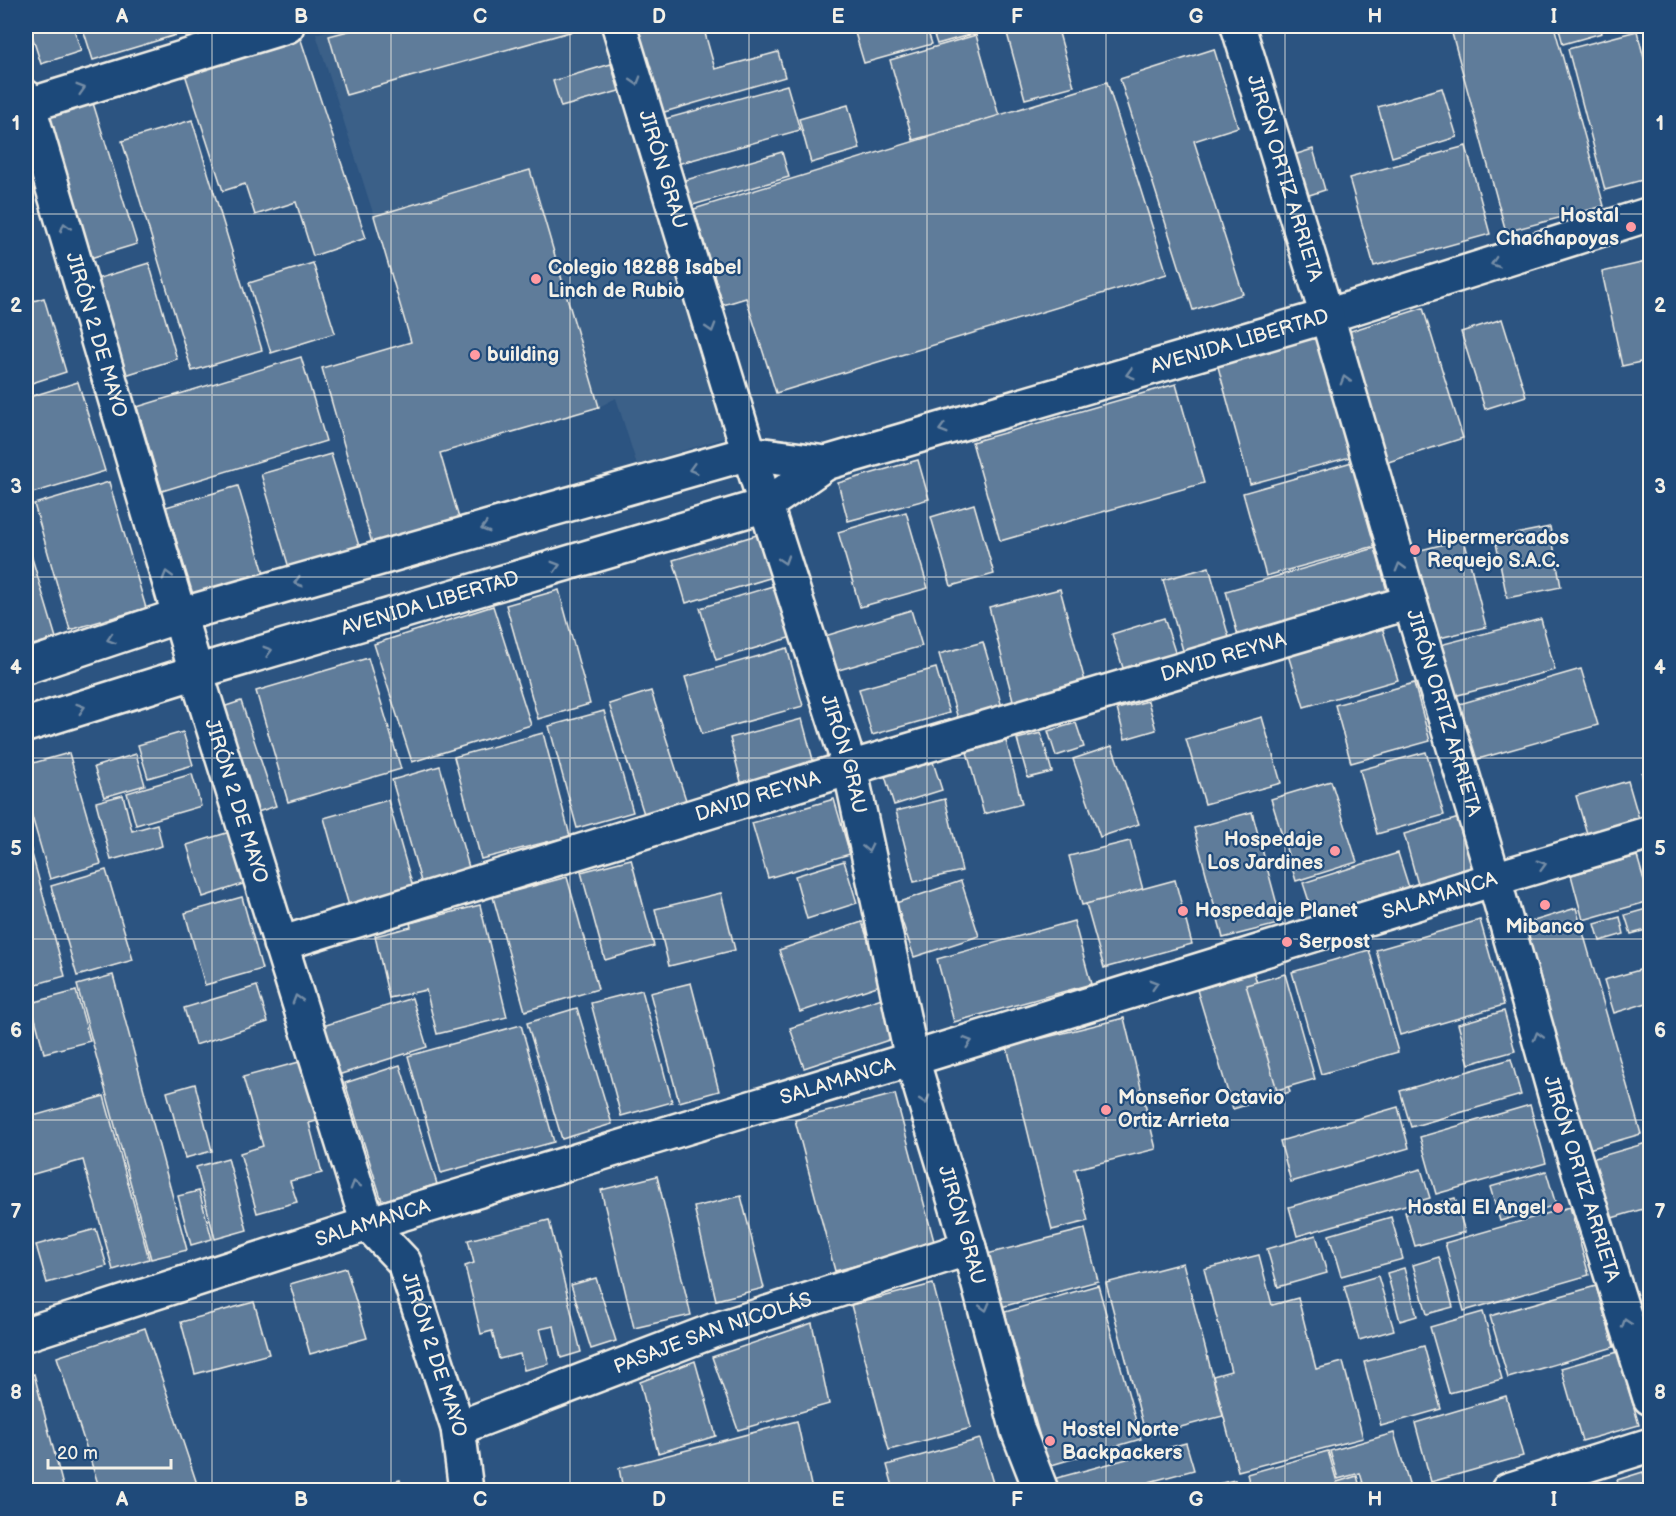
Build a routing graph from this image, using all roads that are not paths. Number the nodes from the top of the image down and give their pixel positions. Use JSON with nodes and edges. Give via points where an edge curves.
{"nodes":[{"id":1,"x":287,"y":26,"type":"edge"},
{"id":2,"x":619,"y":26,"type":"edge"},
{"id":3,"x":1238,"y":26,"type":"edge"},
{"id":4,"x":27,"y":103,"type":"edge"},
{"id":5,"x":1650,"y":214,"type":"edge"},
{"id":6,"x":1327,"y":316,"type":"junction"},
{"id":7,"x":749,"y":453,"type":"junction"},
{"id":8,"x":826,"y":463,"type":"junction"},
{"id":9,"x":766,"y":505,"type":"junction"},
{"id":10,"x":1410,"y":602,"type":"junction"},
{"id":11,"x":180,"y":616,"type":"junction"},
{"id":12,"x":26,"y":667,"type":"edge"},
{"id":13,"x":196,"y":672,"type":"junction"},
{"id":14,"x":26,"y":725,"type":"edge"},
{"id":15,"x":850,"y":768,"type":"junction"},
{"id":16,"x":1650,"y":833,"type":"edge"},
{"id":17,"x":1494,"y":879,"type":"junction"},
{"id":18,"x":280,"y":944,"type":"junction"},
{"id":19,"x":912,"y":1059,"type":"junction"},
{"id":20,"x":368,"y":1224,"type":"junction"},
{"id":21,"x":969,"y":1248,"type":"junction"},
{"id":22,"x":26,"y":1334,"type":"edge"},
{"id":23,"x":1650,"y":1398,"type":"edge"},
{"id":24,"x":458,"y":1428,"type":"junction"},
{"id":25,"x":1650,"y":1445,"type":"edge"},
{"id":26,"x":466,"y":1491,"type":"edge"},
{"id":27,"x":1041,"y":1491,"type":"edge"},
{"id":28,"x":1508,"y":1491,"type":"edge"}],
"edges":[{"from":4,"to":1,"type":"main road","one_way":true},
{"from":2,"to":7,"type":"main road","name":"JIRÓN GRAU","one_way":true},
{"from":3,"to":6,"type":"main road","name":"JIRÓN ORTIZ ARRIETA"},
{"from":11,"to":4,"type":"main road","name":"JIRÓN 2 DE MAYO","one_way":true},
{"from":5,"to":6,"type":"main road","name":"AVENIDA LIBERTAD","one_way":true},
{"from":6,"to":8,"type":"main road","name":"AVENIDA LIBERTAD","one_way":true},
{"from":10,"to":6,"type":"main road","name":"JIRÓN ORTIZ ARRIETA","one_way":true},
{"from":7,"to":8,"type":"main road","name":"AVENIDA LIBERTAD"},
{"from":7,"to":9,"type":"main road","name":"JIRÓN GRAU"},
{"from":7,"to":11,"type":"main road","name":"AVENIDA LIBERTAD","one_way":true},
{"from":8,"to":9,"type":"main road","name":"AVENIDA LIBERTAD"},
{"from":13,"to":9,"type":"main road","name":"AVENIDA LIBERTAD","one_way":true},
{"from":9,"to":15,"type":"main road","name":"JIRÓN GRAU","one_way":true},
{"from":10,"to":15,"type":"main road","name":"DAVID REYNA"},
{"from":10,"to":17,"type":"main road","name":"JIRÓN ORTIZ ARRIETA"},
{"from":11,"to":12,"type":"main road","name":"AVENIDA LIBERTAD","one_way":true},
{"from":11,"to":13,"type":"main road","name":"JIRÓN 2 DE MAYO"},
{"from":14,"to":13,"type":"main road","name":"AVENIDA LIBERTAD","one_way":true},
{"from":13,"to":18,"type":"main road","name":"JIRÓN 2 DE MAYO"},
{"from":15,"to":18,"type":"main road","name":"DAVID REYNA"},
{"from":15,"to":19,"type":"main road","name":"JIRÓN GRAU","one_way":true},
{"from":17,"to":16,"type":"main road","name":"SALAMANCA","one_way":true},
{"from":19,"to":17,"type":"main road","name":"SALAMANCA","one_way":true},
{"from":23,"to":17,"type":"main road","name":"JIRÓN ORTIZ ARRIETA","one_way":true,"via":[[1556,1098]]},
{"from":20,"to":18,"type":"main road","name":"JIRÓN 2 DE MAYO","one_way":true},
{"from":19,"to":20,"type":"main road","name":"SALAMANCA"},
{"from":19,"to":21,"type":"main road","name":"JIRÓN GRAU","one_way":true},
{"from":20,"to":22,"type":"main road","name":"SALAMANCA"},
{"from":20,"to":24,"type":"main road","name":"JIRÓN 2 DE MAYO","via":[[404,1262]]},
{"from":21,"to":24,"type":"main road","name":"PASAJE SAN NICOLÁS","via":[[715,1330]]},
{"from":21,"to":27,"type":"main road","name":"JIRÓN GRAU","one_way":true,"via":[[1018,1431]]},
{"from":24,"to":26,"type":"main road","name":"JIRÓN 2 DE MAYO"},
{"from":25,"to":28,"type":"main road"}]}
